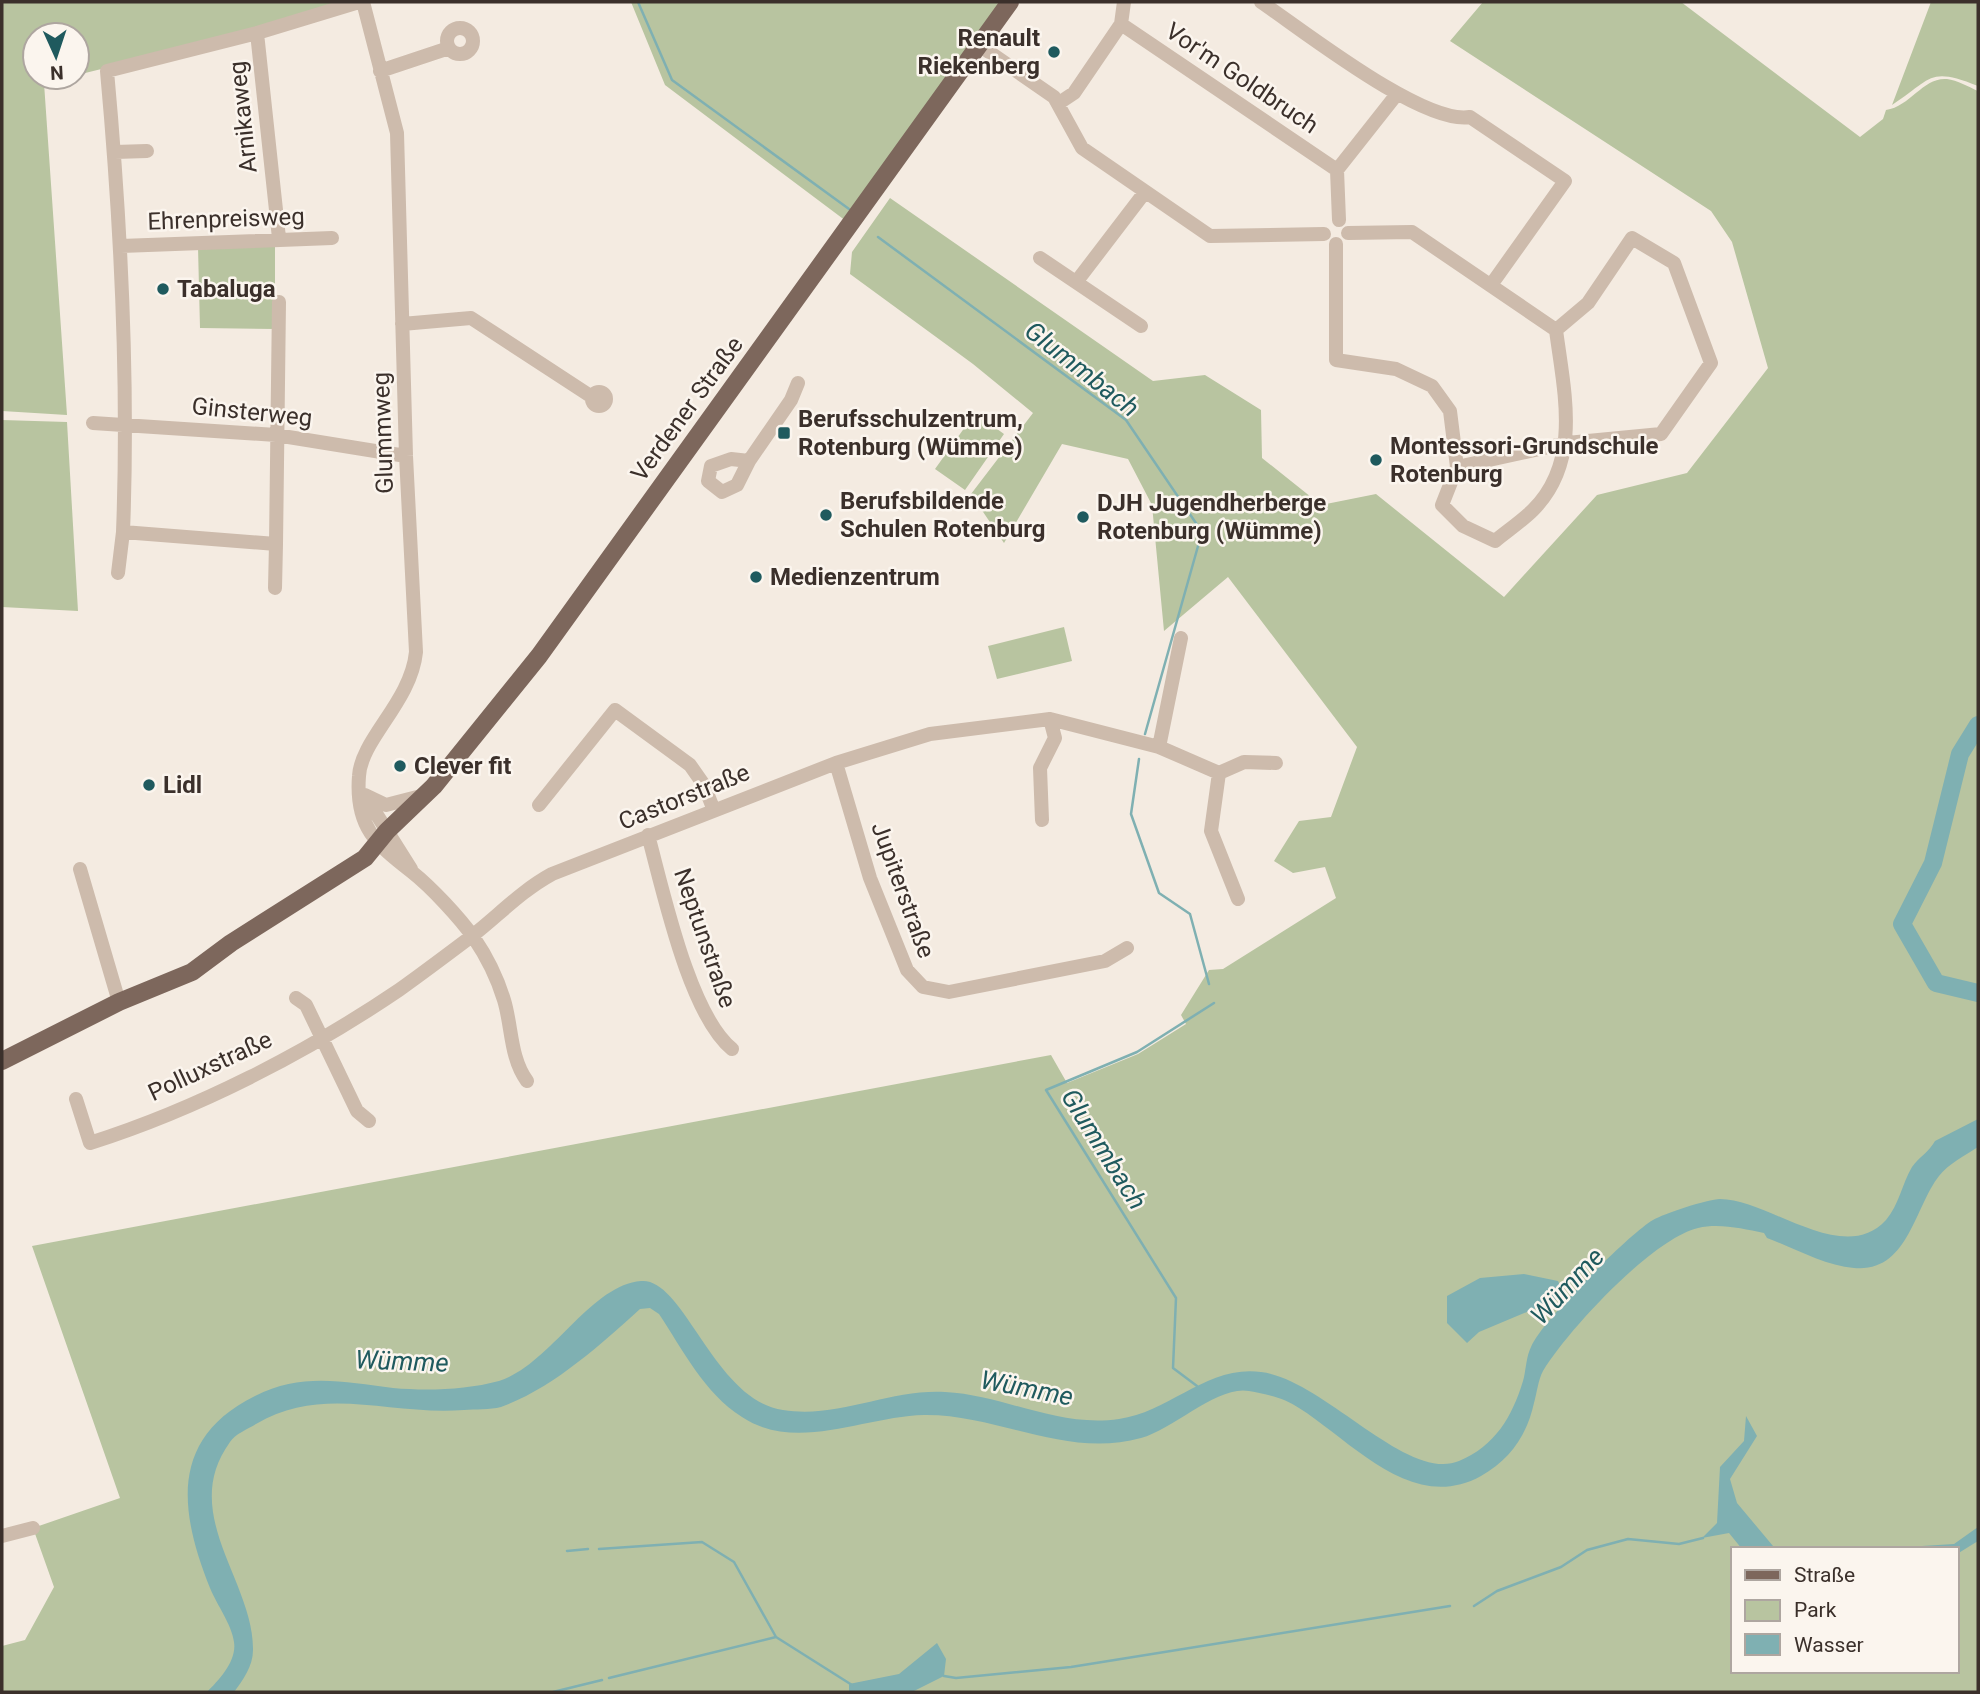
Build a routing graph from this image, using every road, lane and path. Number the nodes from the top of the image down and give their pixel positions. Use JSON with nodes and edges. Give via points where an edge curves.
{"nodes":[{"id":1,"x":361,"y":2,"type":"edge"},
{"id":2,"x":1010,"y":2,"type":"edge"},
{"id":3,"x":1124,"y":2,"type":"edge"},
{"id":4,"x":1261,"y":2,"type":"edge"},
{"id":5,"x":1121,"y":24,"type":"junction"},
{"id":6,"x":257,"y":33,"type":"junction"},
{"id":7,"x":979,"y":45,"type":"junction"},
{"id":8,"x":449,"y":48,"type":"dead end"},
{"id":9,"x":380,"y":71,"type":"junction"},
{"id":10,"x":1397,"y":94,"type":"junction"},
{"id":11,"x":1059,"y":103,"type":"junction"},
{"id":12,"x":146,"y":150,"type":"dead end"},
{"id":13,"x":115,"y":152,"type":"junction"},
{"id":14,"x":1337,"y":170,"type":"junction"},
{"id":15,"x":1145,"y":192,"type":"junction"},
{"id":16,"x":1339,"y":220,"type":"junction"},
{"id":17,"x":1348,"y":233,"type":"junction"},
{"id":18,"x":1324,"y":234,"type":"junction"},
{"id":19,"x":279,"y":238,"type":"junction"},
{"id":20,"x":332,"y":238,"type":"dead end"},
{"id":21,"x":1336,"y":244,"type":"junction"},
{"id":22,"x":121,"y":246,"type":"junction"},
{"id":23,"x":1040,"y":258,"type":"dead end"},
{"id":24,"x":1077,"y":281,"type":"junction"},
{"id":25,"x":1491,"y":285,"type":"junction"},
{"id":26,"x":279,"y":302,"type":"dead end"},
{"id":27,"x":402,"y":324,"type":"junction"},
{"id":28,"x":1141,"y":326,"type":"dead end"},
{"id":29,"x":1556,"y":330,"type":"junction"},
{"id":30,"x":798,"y":383,"type":"dead end"},
{"id":31,"x":592,"y":397,"type":"dead end"},
{"id":32,"x":93,"y":423,"type":"dead end"},
{"id":33,"x":127,"y":423,"type":"junction"},
{"id":34,"x":276,"y":435,"type":"junction"},
{"id":35,"x":1567,"y":443,"type":"junction"},
{"id":36,"x":406,"y":456,"type":"junction"},
{"id":37,"x":749,"y":461,"type":"dead end"},
{"id":38,"x":1457,"y":467,"type":"junction"},
{"id":39,"x":123,"y":532,"type":"junction"},
{"id":40,"x":276,"y":544,"type":"junction"},
{"id":41,"x":118,"y":573,"type":"dead end"},
{"id":42,"x":275,"y":588,"type":"dead end"},
{"id":43,"x":1181,"y":638,"type":"dead end"},
{"id":44,"x":1049,"y":719,"type":"junction"},
{"id":45,"x":1159,"y":747,"type":"junction"},
{"id":46,"x":836,"y":763,"type":"junction"},
{"id":47,"x":1276,"y":763,"type":"dead end"},
{"id":48,"x":1219,"y":773,"type":"junction"},
{"id":49,"x":359,"y":781,"type":"junction"},
{"id":50,"x":425,"y":795,"type":"junction"},
{"id":51,"x":365,"y":796,"type":"junction"},
{"id":52,"x":539,"y":805,"type":"dead end"},
{"id":53,"x":713,"y":808,"type":"junction"},
{"id":54,"x":1042,"y":820,"type":"dead end"},
{"id":55,"x":648,"y":835,"type":"junction"},
{"id":56,"x":379,"y":839,"type":"junction"},
{"id":57,"x":80,"y":869,"type":"dead end"},
{"id":58,"x":1238,"y":899,"type":"dead end"},
{"id":59,"x":472,"y":935,"type":"junction"},
{"id":60,"x":1127,"y":948,"type":"dead end"},
{"id":61,"x":296,"y":998,"type":"dead end"},
{"id":62,"x":119,"y":1002,"type":"junction"},
{"id":63,"x":323,"y":1037,"type":"junction"},
{"id":64,"x":732,"y":1049,"type":"dead end"},
{"id":65,"x":2,"y":1061,"type":"edge"},
{"id":66,"x":527,"y":1081,"type":"dead end"},
{"id":67,"x":76,"y":1099,"type":"dead end"},
{"id":68,"x":369,"y":1121,"type":"dead end"},
{"id":69,"x":33,"y":1528,"type":"dead end"},
{"id":70,"x":2,"y":1536,"type":"edge"}],
"edges":[{"from":1,"to":6,"type":"street"},
{"from":1,"to":9,"type":"street","name":"Glummweg"},
{"from":2,"to":7,"type":"main road","name":"Verdener Straße"},
{"from":3,"to":5,"type":"street"},
{"from":4,"to":10,"type":"street"},
{"from":5,"to":11,"type":"street","via":[[1074,93]]},
{"from":5,"to":14,"type":"street","name":"Vor'm Goldbruch"},
{"from":6,"to":13,"type":"street","via":[[107,71]]},
{"from":6,"to":19,"type":"street","name":"Arnikaweg"},
{"from":7,"to":11,"type":"street"},
{"from":7,"to":50,"type":"main road","name":"Verdener Straße","via":[[539,656]]},
{"from":8,"to":9,"type":"street"},
{"from":9,"to":27,"type":"street","name":"Glummweg","via":[[397,133]]},
{"from":10,"to":14,"type":"street"},
{"from":10,"to":25,"type":"street","via":[[1457,119],[1470,117],[1565,181]]},
{"from":11,"to":15,"type":"street","via":[[1082,148]]},
{"from":12,"to":13,"type":"street"},
{"from":13,"to":22,"type":"street"},
{"from":14,"to":16,"type":"street"},
{"from":15,"to":18,"type":"street","via":[[1210,236]]},
{"from":15,"to":24,"type":"street"},
{"from":16,"to":17,"type":"street"},
{"from":16,"to":18,"type":"street","via":[[1327,223]]},
{"from":17,"to":21,"type":"street"},
{"from":17,"to":25,"type":"street","via":[[1412,232]]},
{"from":18,"to":21,"type":"street"},
{"from":19,"to":20,"type":"street","name":"Ehrenpreisweg"},
{"from":19,"to":22,"type":"street","name":"Ehrenpreisweg"},
{"from":21,"to":38,"type":"street","via":[[1336,360],[1396,369],[1432,386],[1450,411]]},
{"from":22,"to":33,"type":"street"},
{"from":23,"to":24,"type":"street"},
{"from":24,"to":28,"type":"street"},
{"from":25,"to":29,"type":"street"},
{"from":26,"to":34,"type":"street"},
{"from":27,"to":31,"type":"street","via":[[471,318]]},
{"from":27,"to":36,"type":"street","name":"Glummweg"},
{"from":29,"to":35,"type":"street"},
{"from":29,"to":35,"type":"street","via":[[1588,303],[1632,238],[1674,263],[1711,362],[1661,434]]},
{"from":30,"to":37,"type":"street","via":[[779,420]]},
{"from":32,"to":33,"type":"street","name":"Ginsterweg"},
{"from":33,"to":34,"type":"street","name":"Ginsterweg"},
{"from":33,"to":39,"type":"street"},
{"from":34,"to":36,"type":"street","name":"Ginsterweg"},
{"from":34,"to":40,"type":"street"},
{"from":35,"to":38,"type":"street"},
{"from":35,"to":38,"type":"street","via":[[1562,468],[1534,509],[1495,541],[1464,526],[1442,505]]},
{"from":36,"to":49,"type":"street","name":"Glummweg","via":[[414,668],[401,699],[365,756]]},
{"from":39,"to":40,"type":"street"},
{"from":39,"to":41,"type":"street"},
{"from":40,"to":42,"type":"street"},
{"from":43,"to":45,"type":"street"},
{"from":44,"to":45,"type":"street"},
{"from":44,"to":46,"type":"street","name":"Castorstraße","via":[[930,734]]},
{"from":44,"to":54,"type":"street","via":[[1055,738],[1040,768]]},
{"from":45,"to":48,"type":"street"},
{"from":46,"to":53,"type":"street","name":"Castorstraße"},
{"from":46,"to":60,"type":"street","name":"Jupiterstraße","via":[[894,944],[918,984],[949,992],[1105,961]]},
{"from":47,"to":48,"type":"street","via":[[1244,762]]},
{"from":48,"to":58,"type":"street","via":[[1211,831]]},
{"from":49,"to":51,"type":"street"},
{"from":49,"to":56,"type":"street","name":"Glummweg","via":[[362,813]]},
{"from":50,"to":51,"type":"street","via":[[386,805]]},
{"from":50,"to":56,"type":"main road","name":"Verdener Straße"},
{"from":51,"to":56,"type":"street"},
{"from":52,"to":53,"type":"street","via":[[615,710],[690,765]]},
{"from":53,"to":55,"type":"street","name":"Castorstraße"},
{"from":55,"to":59,"type":"street","name":"Castorstraße","via":[[533,885]]},
{"from":55,"to":64,"type":"street","name":"Neptunstraße","via":[[694,987],[714,1030]]},
{"from":56,"to":59,"type":"street"},
{"from":56,"to":62,"type":"main road","name":"Verdener Straße","via":[[365,859],[192,972]]},
{"from":57,"to":62,"type":"street"},
{"from":59,"to":63,"type":"street","name":"Polluxstraße"},
{"from":59,"to":66,"type":"street","via":[[492,966],[518,1067]]},
{"from":61,"to":63,"type":"street","via":[[306,1005]]},
{"from":62,"to":65,"type":"main road","name":"Verdener Straße"},
{"from":63,"to":67,"type":"street","name":"Polluxstraße","via":[[233,1084],[90,1143]]},
{"from":63,"to":68,"type":"street","via":[[357,1111]]},
{"from":69,"to":70,"type":"street"}]}
